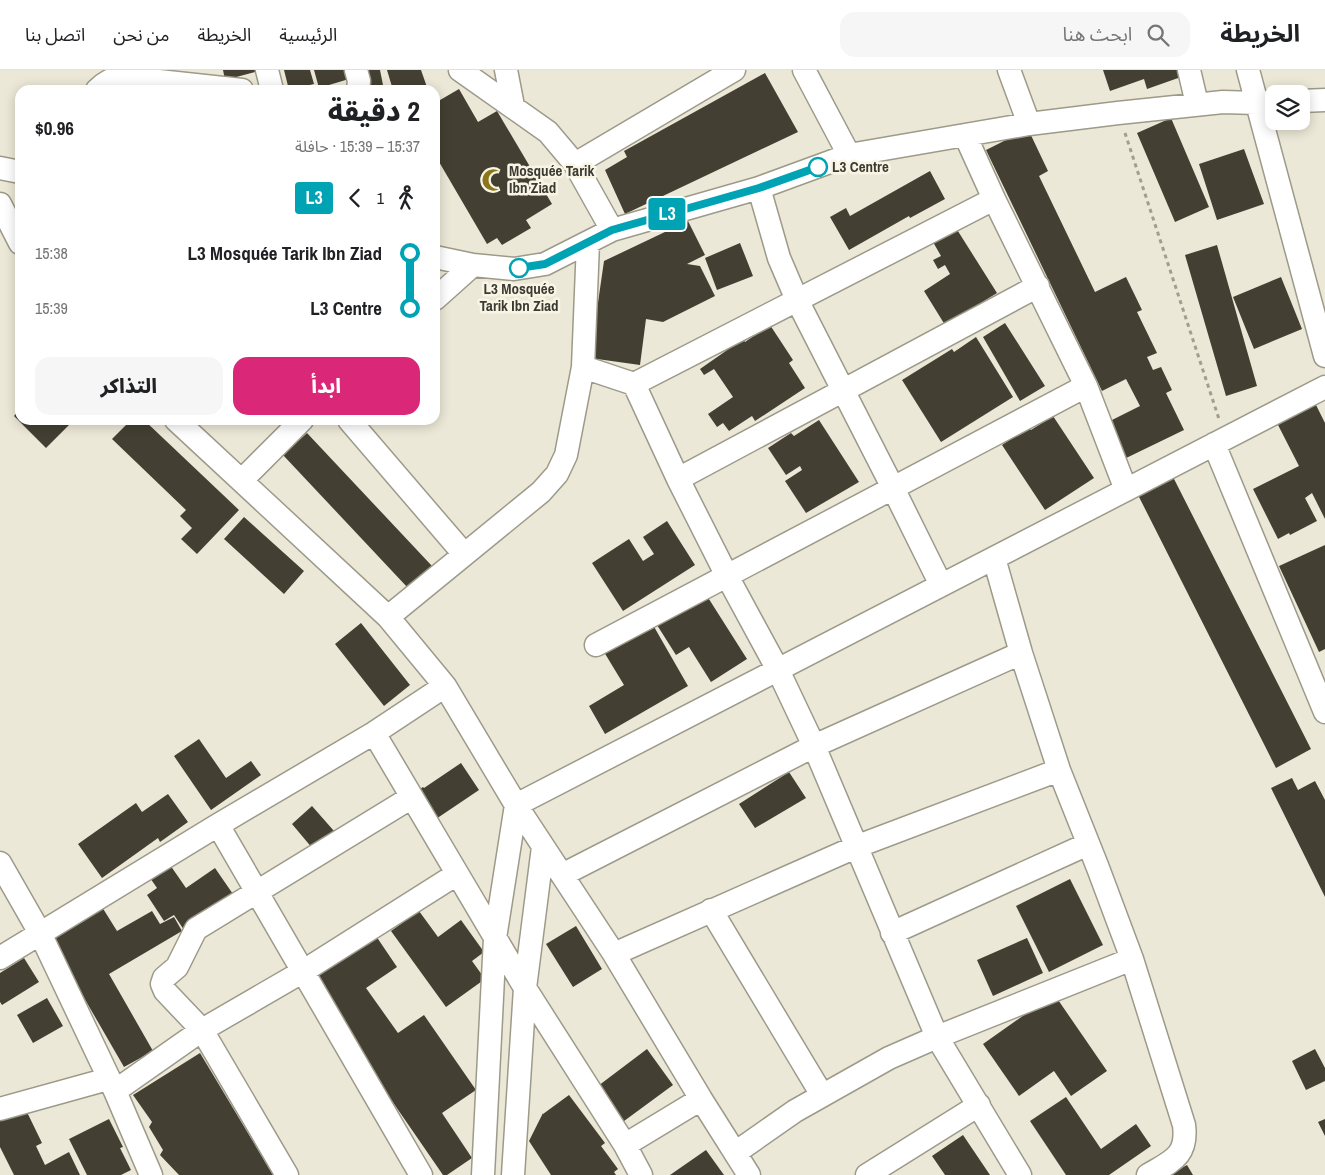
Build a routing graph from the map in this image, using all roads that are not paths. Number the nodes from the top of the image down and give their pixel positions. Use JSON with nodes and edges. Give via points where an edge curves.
{"nodes":[{"id":1,"x":267,"y":70,"type":"edge"},
{"id":2,"x":356,"y":70,"type":"edge"},
{"id":3,"x":460,"y":70,"type":"edge"},
{"id":4,"x":506,"y":70,"type":"edge"},
{"id":5,"x":734,"y":70,"type":"edge"},
{"id":6,"x":804,"y":70,"type":"edge"},
{"id":7,"x":1009,"y":70,"type":"edge"},
{"id":8,"x":1189,"y":70,"type":"edge"},
{"id":9,"x":1248,"y":70,"type":"edge"},
{"id":10,"x":102,"y":85,"type":"edge"},
{"id":11,"x":196,"y":85,"type":"edge"},
{"id":12,"x":271,"y":85,"type":"edge"},
{"id":13,"x":359,"y":85,"type":"edge"},
{"id":14,"x":1325,"y":100,"type":"edge"},
{"id":15,"x":1310,"y":101,"type":"edge"},
{"id":16,"x":1265,"y":103,"type":"edge"},
{"id":17,"x":1198,"y":104,"type":"junction"},
{"id":18,"x":513,"y":106,"type":"junction"},
{"id":19,"x":1029,"y":124,"type":"junction"},
{"id":20,"x":1271,"y":130,"type":"edge"},
{"id":21,"x":965,"y":135,"type":"junction"},
{"id":22,"x":849,"y":156,"type":"junction"},
{"id":23,"x":575,"y":164,"type":"junction"},
{"id":24,"x":0,"y":168,"type":"edge"},
{"id":25,"x":15,"y":171,"type":"edge"},
{"id":26,"x":759,"y":188,"type":"junction"},
{"id":27,"x":994,"y":199,"type":"junction"},
{"id":28,"x":0,"y":204,"type":"edge"},
{"id":29,"x":612,"y":230,"type":"junction"},
{"id":30,"x":15,"y":233,"type":"edge"},
{"id":31,"x":588,"y":243,"type":"junction"},
{"id":32,"x":440,"y":258,"type":"edge"},
{"id":33,"x":474,"y":265,"type":"junction"},
{"id":34,"x":1038,"y":286,"type":"junction"},
{"id":35,"x":440,"y":295,"type":"edge"},
{"id":36,"x":797,"y":300,"type":"junction"},
{"id":37,"x":1325,"y":356,"type":"edge"},
{"id":38,"x":583,"y":367,"type":"junction"},
{"id":39,"x":634,"y":384,"type":"junction"},
{"id":40,"x":1086,"y":386,"type":"junction"},
{"id":41,"x":1325,"y":387,"type":"edge"},
{"id":42,"x":844,"y":390,"type":"junction"},
{"id":43,"x":182,"y":425,"type":"edge"},
{"id":44,"x":297,"y":425,"type":"edge"},
{"id":45,"x":353,"y":425,"type":"edge"},
{"id":46,"x":1220,"y":442,"type":"junction"},
{"id":47,"x":678,"y":479,"type":"junction"},
{"id":48,"x":242,"y":480,"type":"junction"},
{"id":49,"x":894,"y":488,"type":"junction"},
{"id":50,"x":1126,"y":490,"type":"junction"},
{"id":51,"x":464,"y":554,"type":"junction"},
{"id":52,"x":994,"y":558,"type":"junction"},
{"id":53,"x":727,"y":576,"type":"junction"},
{"id":54,"x":941,"y":585,"type":"junction"},
{"id":55,"x":388,"y":617,"type":"junction"},
{"id":56,"x":596,"y":646,"type":"dead end"},
{"id":57,"x":1021,"y":653,"type":"junction"},
{"id":58,"x":778,"y":670,"type":"junction"},
{"id":59,"x":445,"y":686,"type":"junction"},
{"id":60,"x":1325,"y":712,"type":"edge"},
{"id":61,"x":374,"y":733,"type":"junction"},
{"id":62,"x":814,"y":746,"type":"junction"},
{"id":63,"x":1059,"y":770,"type":"junction"},
{"id":64,"x":412,"y":797,"type":"junction"},
{"id":65,"x":516,"y":805,"type":"junction"},
{"id":66,"x":218,"y":825,"type":"junction"},
{"id":67,"x":1088,"y":844,"type":"junction"},
{"id":68,"x":858,"y":846,"type":"junction"},
{"id":69,"x":543,"y":847,"type":"junction"},
{"id":70,"x":0,"y":862,"type":"edge"},
{"id":71,"x":457,"y":874,"type":"junction"},
{"id":72,"x":562,"y":875,"type":"junction"},
{"id":73,"x":257,"y":892,"type":"junction"},
{"id":74,"x":711,"y":910,"type":"junction"},
{"id":75,"x":40,"y":933,"type":"junction"},
{"id":76,"x":892,"y":933,"type":"junction"},
{"id":77,"x":495,"y":938,"type":"junction"},
{"id":78,"x":614,"y":954,"type":"junction"},
{"id":79,"x":0,"y":958,"type":"edge"},
{"id":80,"x":1132,"y":959,"type":"junction"},
{"id":81,"x":302,"y":972,"type":"junction"},
{"id":82,"x":524,"y":988,"type":"junction"},
{"id":83,"x":202,"y":1030,"type":"junction"},
{"id":84,"x":937,"y":1037,"type":"junction"},
{"id":85,"x":112,"y":1085,"type":"junction"},
{"id":86,"x":822,"y":1095,"type":"junction"},
{"id":87,"x":701,"y":1099,"type":"junction"},
{"id":88,"x":979,"y":1105,"type":"junction"},
{"id":89,"x":0,"y":1109,"type":"edge"},
{"id":90,"x":625,"y":1145,"type":"junction"},
{"id":91,"x":735,"y":1153,"type":"junction"},
{"id":92,"x":151,"y":1175,"type":"edge"},
{"id":93,"x":287,"y":1175,"type":"edge"},
{"id":94,"x":421,"y":1175,"type":"edge"},
{"id":95,"x":483,"y":1175,"type":"edge"},
{"id":96,"x":513,"y":1175,"type":"edge"},
{"id":97,"x":641,"y":1175,"type":"edge"},
{"id":98,"x":749,"y":1175,"type":"edge"},
{"id":99,"x":867,"y":1175,"type":"edge"},
{"id":100,"x":1020,"y":1175,"type":"edge"},
{"id":101,"x":1148,"y":1175,"type":"edge"}],
"edges":[{"from":1,"to":12,"type":"street"},
{"from":2,"to":13,"type":"street"},
{"from":3,"to":18,"type":"street"},
{"from":4,"to":18,"type":"street"},
{"from":5,"to":23,"type":"street"},
{"from":6,"to":22,"type":"street"},
{"from":7,"to":19,"type":"street"},
{"from":8,"to":17,"type":"street"},
{"from":9,"to":16,"type":"street"},
{"from":10,"to":11,"type":"street","via":[[110,79],[122,77]]},
{"from":14,"to":15,"type":"street"},
{"from":16,"to":17,"type":"street"},
{"from":17,"to":19,"type":"street"},
{"from":18,"to":23,"type":"street","via":[[548,132]]},
{"from":19,"to":21,"type":"street"},
{"from":20,"to":37,"type":"street"},
{"from":21,"to":22,"type":"street"},
{"from":21,"to":27,"type":"street"},
{"from":22,"to":26,"type":"street"},
{"from":23,"to":29,"type":"street"},
{"from":24,"to":25,"type":"street"},
{"from":26,"to":29,"type":"street"},
{"from":26,"to":36,"type":"street","via":[[779,258]]},
{"from":27,"to":34,"type":"street"},
{"from":27,"to":36,"type":"street"},
{"from":28,"to":30,"type":"street"},
{"from":29,"to":31,"type":"street"},
{"from":31,"to":33,"type":"street","via":[[545,264],[514,268]]},
{"from":31,"to":38,"type":"street"},
{"from":32,"to":33,"type":"street"},
{"from":33,"to":35,"type":"street"},
{"from":34,"to":40,"type":"street"},
{"from":34,"to":42,"type":"street"},
{"from":36,"to":39,"type":"street"},
{"from":36,"to":42,"type":"street"},
{"from":38,"to":39,"type":"street"},
{"from":38,"to":51,"type":"street","via":[[566,455],[557,474],[541,492]]},
{"from":39,"to":47,"type":"street"},
{"from":40,"to":49,"type":"street"},
{"from":40,"to":50,"type":"street"},
{"from":41,"to":46,"type":"street"},
{"from":42,"to":47,"type":"street"},
{"from":42,"to":49,"type":"street"},
{"from":43,"to":48,"type":"street"},
{"from":44,"to":48,"type":"street"},
{"from":45,"to":51,"type":"street"},
{"from":46,"to":50,"type":"street"},
{"from":46,"to":60,"type":"street"},
{"from":47,"to":53,"type":"street"},
{"from":48,"to":55,"type":"street"},
{"from":49,"to":53,"type":"street"},
{"from":49,"to":54,"type":"street"},
{"from":50,"to":52,"type":"street"},
{"from":51,"to":55,"type":"street"},
{"from":52,"to":54,"type":"street"},
{"from":52,"to":57,"type":"street"},
{"from":53,"to":56,"type":"street"},
{"from":53,"to":58,"type":"street"},
{"from":54,"to":58,"type":"street"},
{"from":55,"to":59,"type":"street"},
{"from":57,"to":62,"type":"street"},
{"from":57,"to":63,"type":"street"},
{"from":58,"to":62,"type":"street"},
{"from":58,"to":65,"type":"street"},
{"from":59,"to":61,"type":"street"},
{"from":59,"to":65,"type":"street"},
{"from":61,"to":64,"type":"street"},
{"from":61,"to":66,"type":"street"},
{"from":62,"to":68,"type":"street"},
{"from":62,"to":72,"type":"street"},
{"from":63,"to":67,"type":"street"},
{"from":63,"to":68,"type":"street"},
{"from":64,"to":71,"type":"street"},
{"from":64,"to":73,"type":"street"},
{"from":65,"to":69,"type":"street"},
{"from":65,"to":77,"type":"street"},
{"from":66,"to":73,"type":"street"},
{"from":66,"to":75,"type":"street"},
{"from":67,"to":76,"type":"street"},
{"from":67,"to":80,"type":"street"},
{"from":68,"to":74,"type":"street"},
{"from":68,"to":76,"type":"street"},
{"from":69,"to":72,"type":"street"},
{"from":69,"to":82,"type":"street"},
{"from":70,"to":75,"type":"street"},
{"from":71,"to":77,"type":"street"},
{"from":71,"to":81,"type":"street"},
{"from":72,"to":78,"type":"street"},
{"from":73,"to":81,"type":"street"},
{"from":73,"to":83,"type":"street","via":[[196,929],[177,967],[164,978],[165,991]]},
{"from":74,"to":78,"type":"street"},
{"from":74,"to":86,"type":"street"},
{"from":75,"to":79,"type":"street"},
{"from":75,"to":85,"type":"street"},
{"from":76,"to":84,"type":"street"},
{"from":77,"to":82,"type":"street"},
{"from":77,"to":95,"type":"street"},
{"from":78,"to":87,"type":"street"},
{"from":80,"to":84,"type":"street"},
{"from":80,"to":101,"type":"street","via":[[1186,1137],[1175,1159]]},
{"from":81,"to":83,"type":"street"},
{"from":81,"to":94,"type":"street"},
{"from":82,"to":90,"type":"street"},
{"from":82,"to":96,"type":"street"},
{"from":83,"to":85,"type":"street"},
{"from":83,"to":93,"type":"street"},
{"from":84,"to":86,"type":"street","via":[[889,1058]]},
{"from":84,"to":88,"type":"street"},
{"from":85,"to":89,"type":"street"},
{"from":85,"to":92,"type":"street"},
{"from":86,"to":91,"type":"street"},
{"from":87,"to":90,"type":"street"},
{"from":87,"to":91,"type":"street"},
{"from":88,"to":99,"type":"street"},
{"from":88,"to":100,"type":"street"},
{"from":90,"to":97,"type":"street"},
{"from":91,"to":98,"type":"street"}]}
